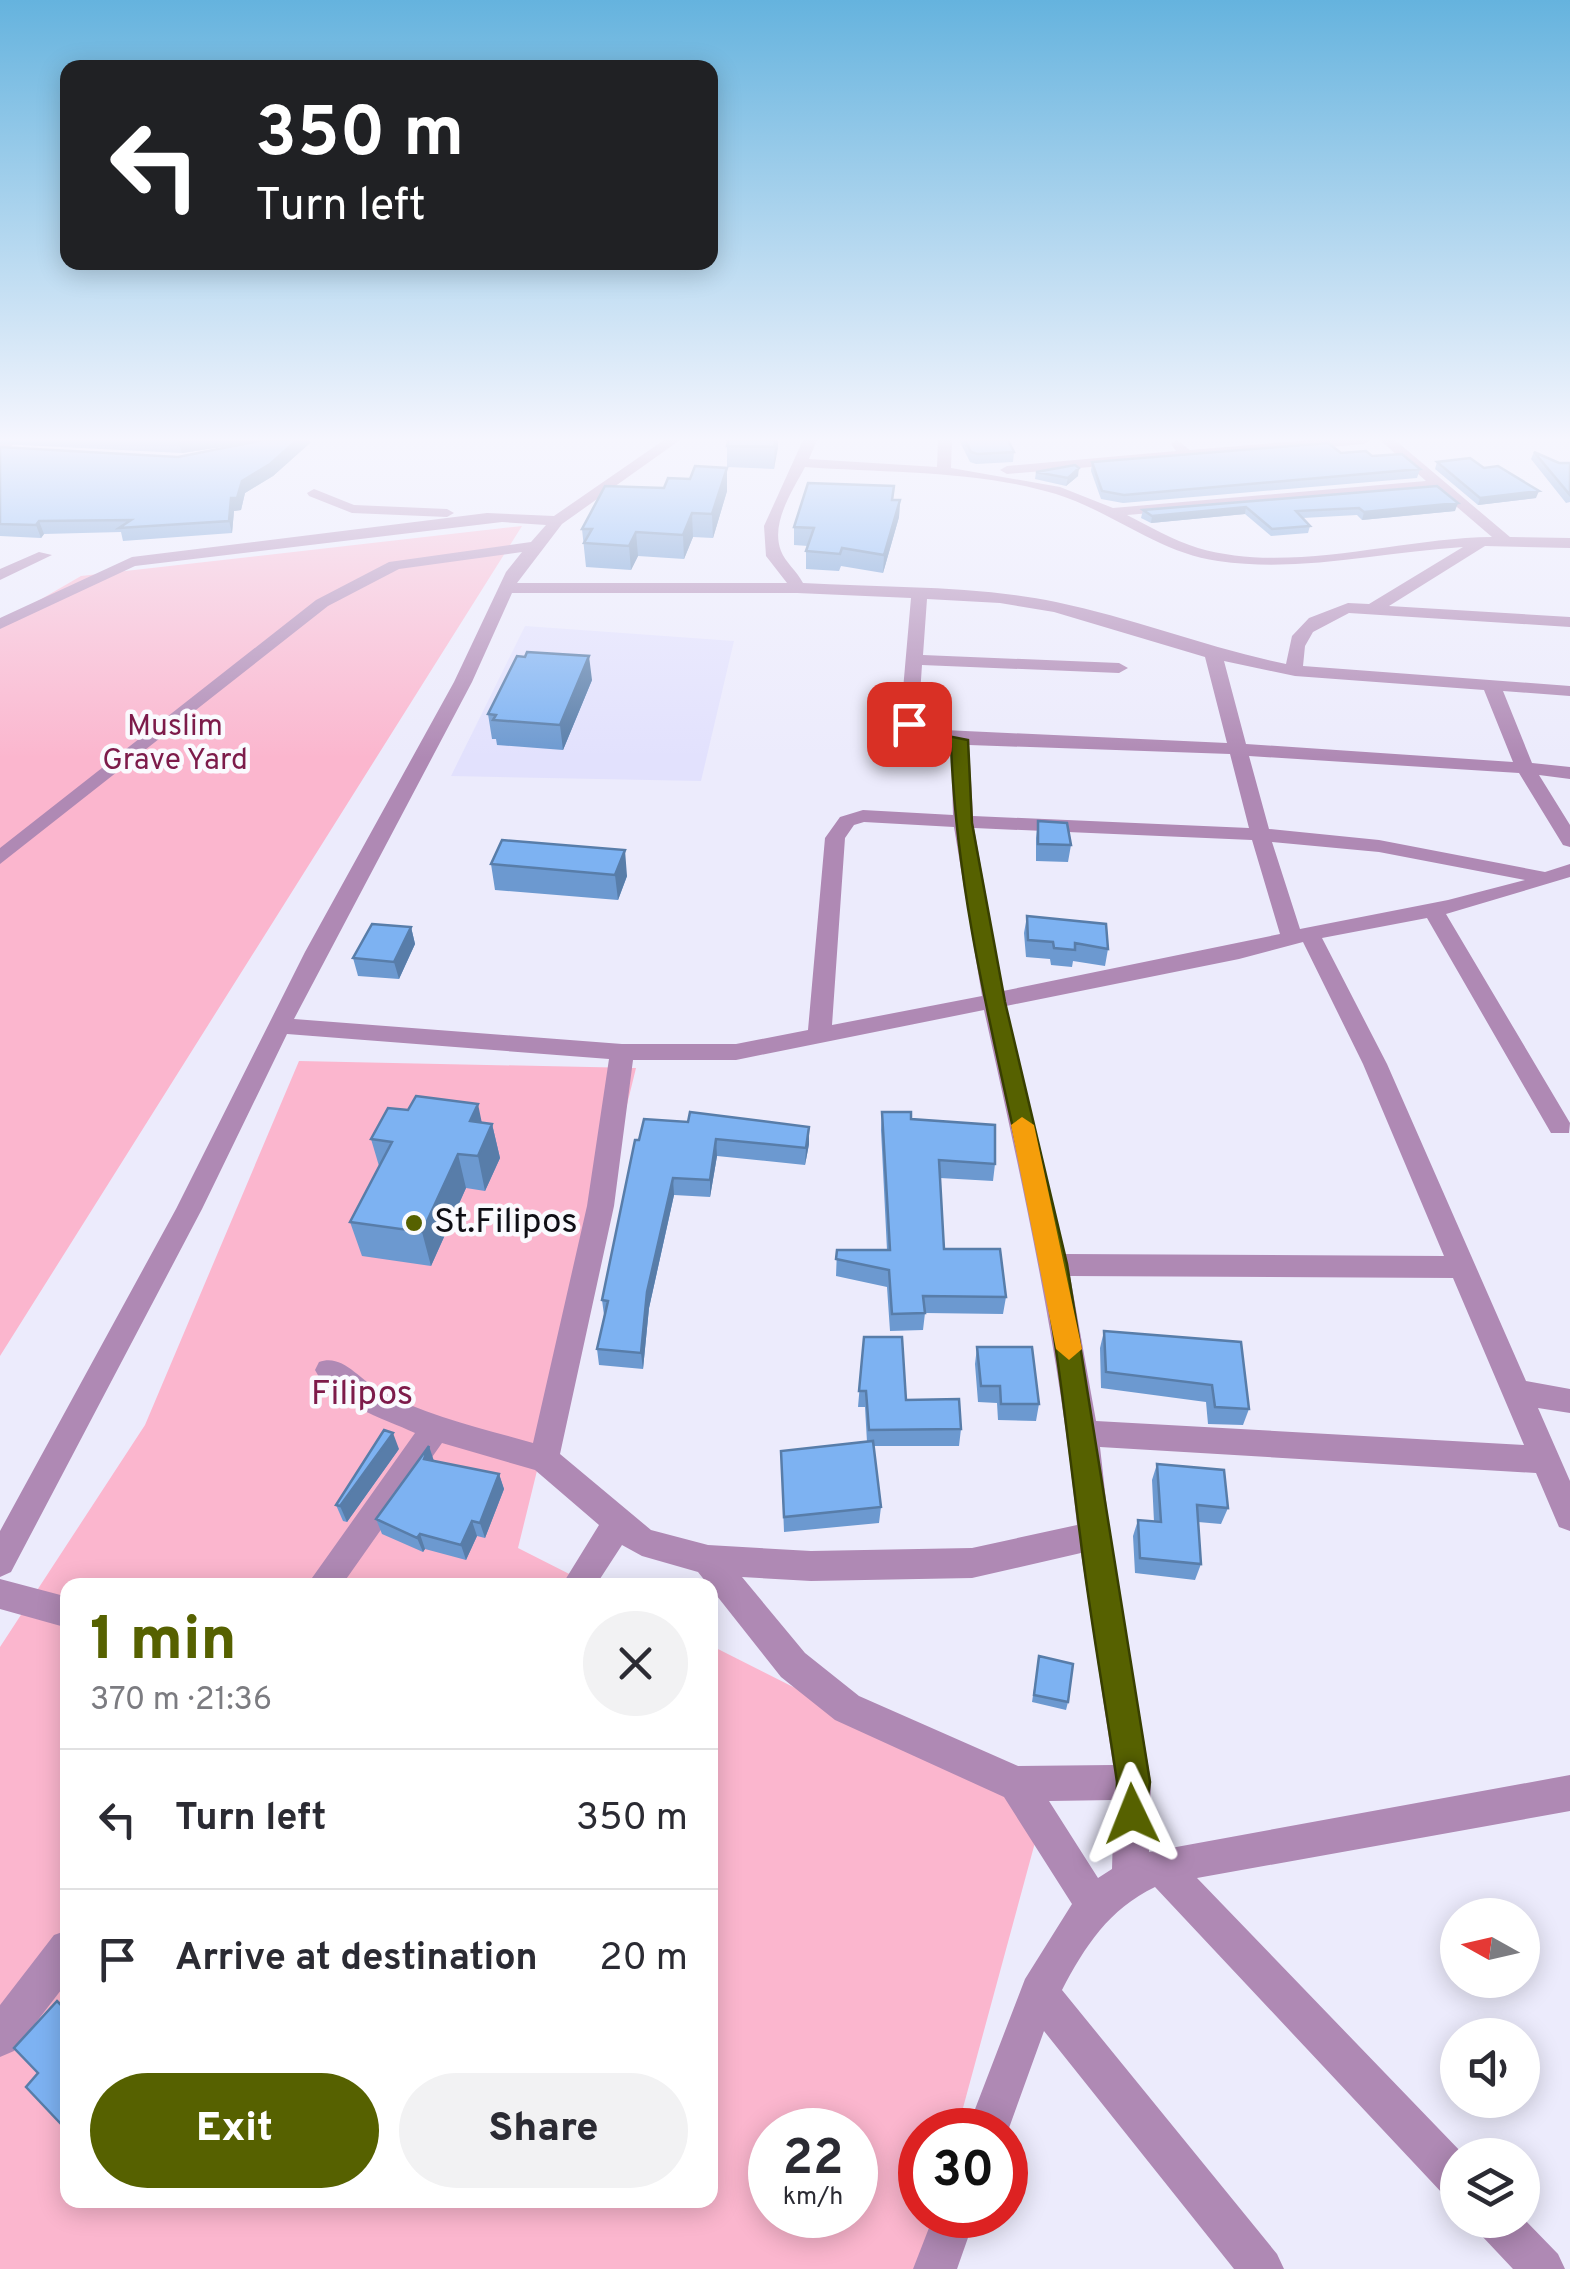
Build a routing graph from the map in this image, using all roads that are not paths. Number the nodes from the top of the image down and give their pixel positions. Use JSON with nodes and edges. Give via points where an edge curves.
{"nodes":[{"id":1,"x":267,"y":546,"type":"edge"},
{"id":2,"x":534,"y":546,"type":"joint"},
{"id":3,"x":771,"y":546,"type":"edge"},
{"id":4,"x":1180,"y":546,"type":"edge"},
{"id":5,"x":1429,"y":546,"type":"edge"},
{"id":6,"x":1474,"y":546,"type":"edge"},
{"id":7,"x":44,"y":556,"type":"dead end"},
{"id":8,"x":0,"y":575,"type":"edge"},
{"id":9,"x":506,"y":588,"type":"junction"},
{"id":10,"x":796,"y":588,"type":"junction"},
{"id":11,"x":919,"y":594,"type":"junction"},
{"id":12,"x":1374,"y":607,"type":"junction"},
{"id":13,"x":1570,"y":622,"type":"edge"},
{"id":14,"x":0,"y":624,"type":"edge"},
{"id":15,"x":1214,"y":654,"type":"junction"},
{"id":16,"x":916,"y":660,"type":"junction"},
{"id":17,"x":1119,"y":668,"type":"dead end"},
{"id":18,"x":1295,"y":671,"type":"junction"},
{"id":19,"x":1492,"y":686,"type":"junction"},
{"id":20,"x":1570,"y":691,"type":"edge"},
{"id":21,"x":960,"y":740,"type":"junction"},
{"id":22,"x":1241,"y":752,"type":"junction"},
{"id":23,"x":1525,"y":768,"type":"junction"},
{"id":24,"x":1570,"y":773,"type":"edge"},
{"id":25,"x":963,"y":823,"type":"junction"},
{"id":26,"x":1260,"y":835,"type":"junction"},
{"id":27,"x":1570,"y":841,"type":"edge"},
{"id":28,"x":0,"y":858,"type":"edge"},
{"id":29,"x":1561,"y":878,"type":"edge"},
{"id":30,"x":1432,"y":910,"type":"junction"},
{"id":31,"x":1300,"y":934,"type":"junction"},
{"id":32,"x":994,"y":1002,"type":"junction"},
{"id":33,"x":280,"y":1026,"type":"junction"},
{"id":34,"x":819,"y":1038,"type":"junction"},
{"id":35,"x":622,"y":1052,"type":"junction"},
{"id":36,"x":1560,"y":1128,"type":"dead end"},
{"id":37,"x":1054,"y":1264,"type":"junction"},
{"id":38,"x":1464,"y":1267,"type":"junction"},
{"id":39,"x":330,"y":1370,"type":"dead end"},
{"id":40,"x":1518,"y":1392,"type":"junction"},
{"id":41,"x":1570,"y":1401,"type":"edge"},
{"id":42,"x":435,"y":1428,"type":"junction"},
{"id":43,"x":1083,"y":1433,"type":"junction"},
{"id":44,"x":544,"y":1459,"type":"junction"},
{"id":45,"x":1548,"y":1460,"type":"junction"},
{"id":46,"x":1568,"y":1506,"type":"edge"},
{"id":47,"x":618,"y":1525,"type":"junction"},
{"id":48,"x":1094,"y":1536,"type":"junction"},
{"id":49,"x":708,"y":1560,"type":"junction"},
{"id":50,"x":0,"y":1562,"type":"edge"},
{"id":51,"x":328,"y":1578,"type":"edge"},
{"id":52,"x":583,"y":1578,"type":"edge"},
{"id":53,"x":0,"y":1594,"type":"edge"},
{"id":54,"x":60,"y":1611,"type":"edge"},
{"id":55,"x":1134,"y":1782,"type":"junction"},
{"id":56,"x":1017,"y":1784,"type":"junction"},
{"id":57,"x":1570,"y":1792,"type":"edge"},
{"id":58,"x":1145,"y":1872,"type":"junction"},
{"id":59,"x":1094,"y":1905,"type":"junction"},
{"id":60,"x":60,"y":1959,"type":"edge"},
{"id":61,"x":1039,"y":1994,"type":"junction"},
{"id":62,"x":0,"y":2037,"type":"edge"},
{"id":63,"x":996,"y":2108,"type":"edge"},
{"id":64,"x":1440,"y":2161,"type":"edge"},
{"id":65,"x":946,"y":2238,"type":"edge"},
{"id":66,"x":1513,"y":2238,"type":"edge"},
{"id":67,"x":934,"y":2269,"type":"edge"},
{"id":68,"x":1262,"y":2269,"type":"edge"},
{"id":69,"x":1542,"y":2269,"type":"edge"}],
"edges":[{"from":1,"to":14,"type":"street","via":[[132,562]]},
{"from":2,"to":9,"type":"street"},
{"from":2,"to":28,"type":"street","via":[[424,557],[322,603]]},
{"from":3,"to":10,"type":"street"},
{"from":4,"to":5,"type":"street","via":[[1236,558]]},
{"from":6,"to":12,"type":"street"},
{"from":7,"to":8,"type":"street"},
{"from":9,"to":10,"type":"street"},
{"from":9,"to":33,"type":"street"},
{"from":10,"to":11,"type":"street"},
{"from":11,"to":15,"type":"street","via":[[1056,607]]},
{"from":11,"to":16,"type":"street"},
{"from":12,"to":13,"type":"street"},
{"from":12,"to":18,"type":"street","via":[[1325,613],[1309,624],[1295,646]]},
{"from":15,"to":18,"type":"street"},
{"from":15,"to":22,"type":"street"},
{"from":16,"to":17,"type":"street"},
{"from":16,"to":21,"type":"street","via":[[911,728],[930,738]]},
{"from":18,"to":19,"type":"street"},
{"from":19,"to":20,"type":"street"},
{"from":19,"to":23,"type":"street"},
{"from":21,"to":22,"type":"street"},
{"from":21,"to":25,"type":"street"},
{"from":22,"to":23,"type":"street"},
{"from":22,"to":26,"type":"street"},
{"from":23,"to":24,"type":"street"},
{"from":23,"to":27,"type":"street"},
{"from":25,"to":26,"type":"street"},
{"from":25,"to":32,"type":"street"},
{"from":25,"to":34,"type":"street","via":[[863,816],[837,831]]},
{"from":26,"to":29,"type":"street","via":[[1419,849]]},
{"from":26,"to":31,"type":"street"},
{"from":29,"to":30,"type":"street"},
{"from":30,"to":31,"type":"street"},
{"from":30,"to":36,"type":"street"},
{"from":31,"to":32,"type":"street"},
{"from":31,"to":38,"type":"street","via":[[1376,1064]]},
{"from":32,"to":34,"type":"street"},
{"from":32,"to":37,"type":"street"},
{"from":33,"to":35,"type":"street"},
{"from":33,"to":50,"type":"street"},
{"from":34,"to":35,"type":"street","via":[[736,1052]]},
{"from":35,"to":44,"type":"street","via":[[593,1255]]},
{"from":37,"to":38,"type":"street"},
{"from":37,"to":43,"type":"street"},
{"from":38,"to":40,"type":"street"},
{"from":39,"to":42,"type":"street","via":[[367,1398]]},
{"from":40,"to":41,"type":"street"},
{"from":40,"to":45,"type":"street"},
{"from":42,"to":44,"type":"street"},
{"from":42,"to":51,"type":"street"},
{"from":43,"to":45,"type":"street"},
{"from":43,"to":48,"type":"street"},
{"from":44,"to":47,"type":"street"},
{"from":45,"to":46,"type":"street"},
{"from":47,"to":49,"type":"street","via":[[667,1552]]},
{"from":47,"to":52,"type":"street"},
{"from":48,"to":49,"type":"street","via":[[972,1562],[812,1566]]},
{"from":48,"to":55,"type":"street"},
{"from":49,"to":56,"type":"street","via":[[793,1665],[847,1708]]},
{"from":53,"to":54,"type":"street"},
{"from":55,"to":56,"type":"street"},
{"from":55,"to":58,"type":"street"},
{"from":56,"to":59,"type":"street"},
{"from":57,"to":58,"type":"street"},
{"from":58,"to":59,"type":"street"},
{"from":58,"to":64,"type":"street"},
{"from":59,"to":61,"type":"street"},
{"from":60,"to":62,"type":"street"},
{"from":61,"to":63,"type":"street"},
{"from":61,"to":68,"type":"street"},
{"from":65,"to":67,"type":"street"},
{"from":66,"to":69,"type":"street"}]}
